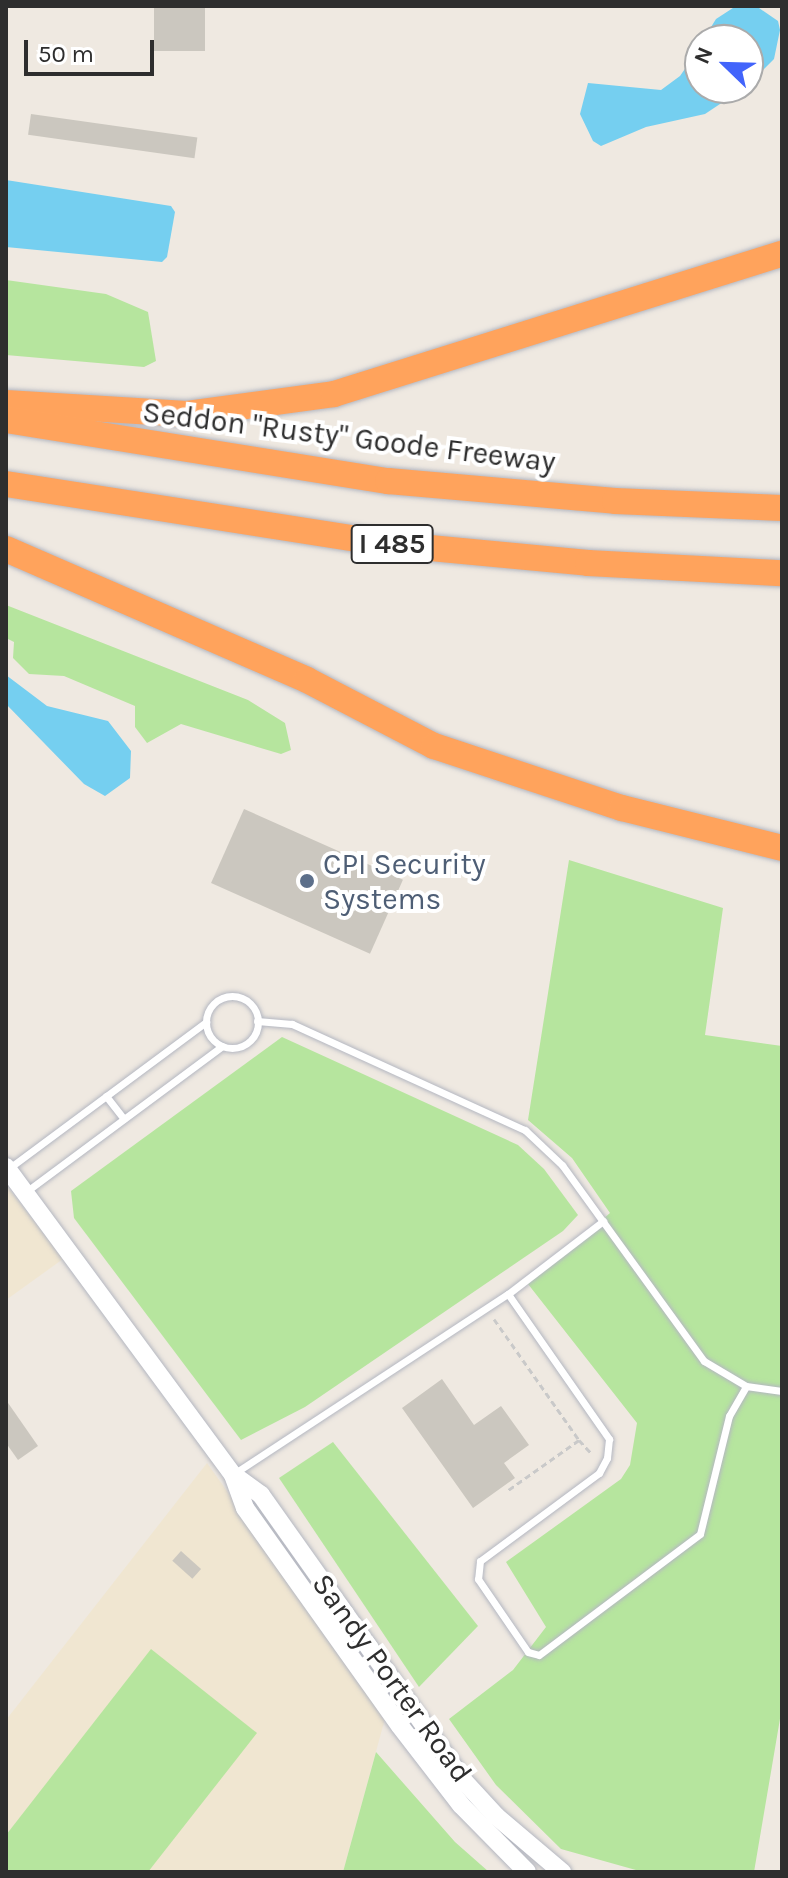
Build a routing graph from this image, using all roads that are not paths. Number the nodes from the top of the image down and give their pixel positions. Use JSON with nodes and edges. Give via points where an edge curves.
{"nodes":[{"id":1,"x":782,"y":254,"type":"edge"},
{"id":2,"x":6,"y":403,"type":"edge"},
{"id":3,"x":6,"y":420,"type":"edge"},
{"id":4,"x":6,"y":484,"type":"edge"},
{"id":5,"x":782,"y":508,"type":"edge"},
{"id":6,"x":6,"y":549,"type":"edge"},
{"id":7,"x":782,"y":573,"type":"edge"},
{"id":8,"x":782,"y":848,"type":"edge"},
{"id":9,"x":257,"y":1021,"type":"junction"},
{"id":10,"x":206,"y":1022,"type":"junction"},
{"id":11,"x":222,"y":1046,"type":"junction"},
{"id":12,"x":106,"y":1096,"type":"junction"},
{"id":13,"x":124,"y":1119,"type":"junction"},
{"id":14,"x":7,"y":1168,"type":"edge"},
{"id":15,"x":17,"y":1189,"type":"edge"},
{"id":16,"x":603,"y":1221,"type":"junction"},
{"id":17,"x":508,"y":1294,"type":"junction"},
{"id":18,"x":746,"y":1386,"type":"junction"},
{"id":19,"x":782,"y":1391,"type":"edge"},
{"id":20,"x":233,"y":1475,"type":"junction"},
{"id":21,"x":527,"y":1872,"type":"edge"},
{"id":22,"x":562,"y":1872,"type":"edge"}],
"edges":[{"from":1,"to":2,"type":"highway","via":[[334,394],[187,414]]},
{"from":3,"to":5,"type":"highway","name":"Seddon \"Rusty\" Goode Freeway","number":"I 485","via":[[388,481],[615,501]]},
{"from":4,"to":7,"type":"highway","number":"I 485","via":[[388,544],[588,563]]},
{"from":6,"to":8,"type":"highway","via":[[307,680],[434,746],[622,808]]},
{"from":9,"to":10,"type":"lane","via":[[249,1003],[234,996],[211,1006]]},
{"from":9,"to":11,"type":"lane","via":[[249,1041],[234,1048]]},
{"from":9,"to":16,"type":"lane","via":[[292,1024],[511,1122],[551,1153]]},
{"from":10,"to":11,"type":"lane"},
{"from":10,"to":12,"type":"lane"},
{"from":11,"to":13,"type":"lane"},
{"from":12,"to":13,"type":"lane"},
{"from":12,"to":14,"type":"lane"},
{"from":13,"to":15,"type":"lane"},
{"from":14,"to":15,"type":"street","name":"Sandy Porter Road"},
{"from":15,"to":20,"type":"street","name":"Sandy Porter Road"},
{"from":16,"to":17,"type":"lane"},
{"from":16,"to":18,"type":"lane","via":[[693,1349],[717,1372]]},
{"from":17,"to":18,"type":"lane","via":[[609,1439],[599,1473],[480,1561],[478,1579],[528,1652],[539,1655],[700,1534],[729,1416]]},
{"from":17,"to":20,"type":"lane"},
{"from":18,"to":19,"type":"lane"},
{"from":20,"to":21,"type":"street","name":"Sandy Porter Road","via":[[245,1508],[400,1726],[461,1805]]},
{"from":20,"to":22,"type":"street","name":"Sandy Porter Road","via":[[261,1495],[463,1780]]}]}
